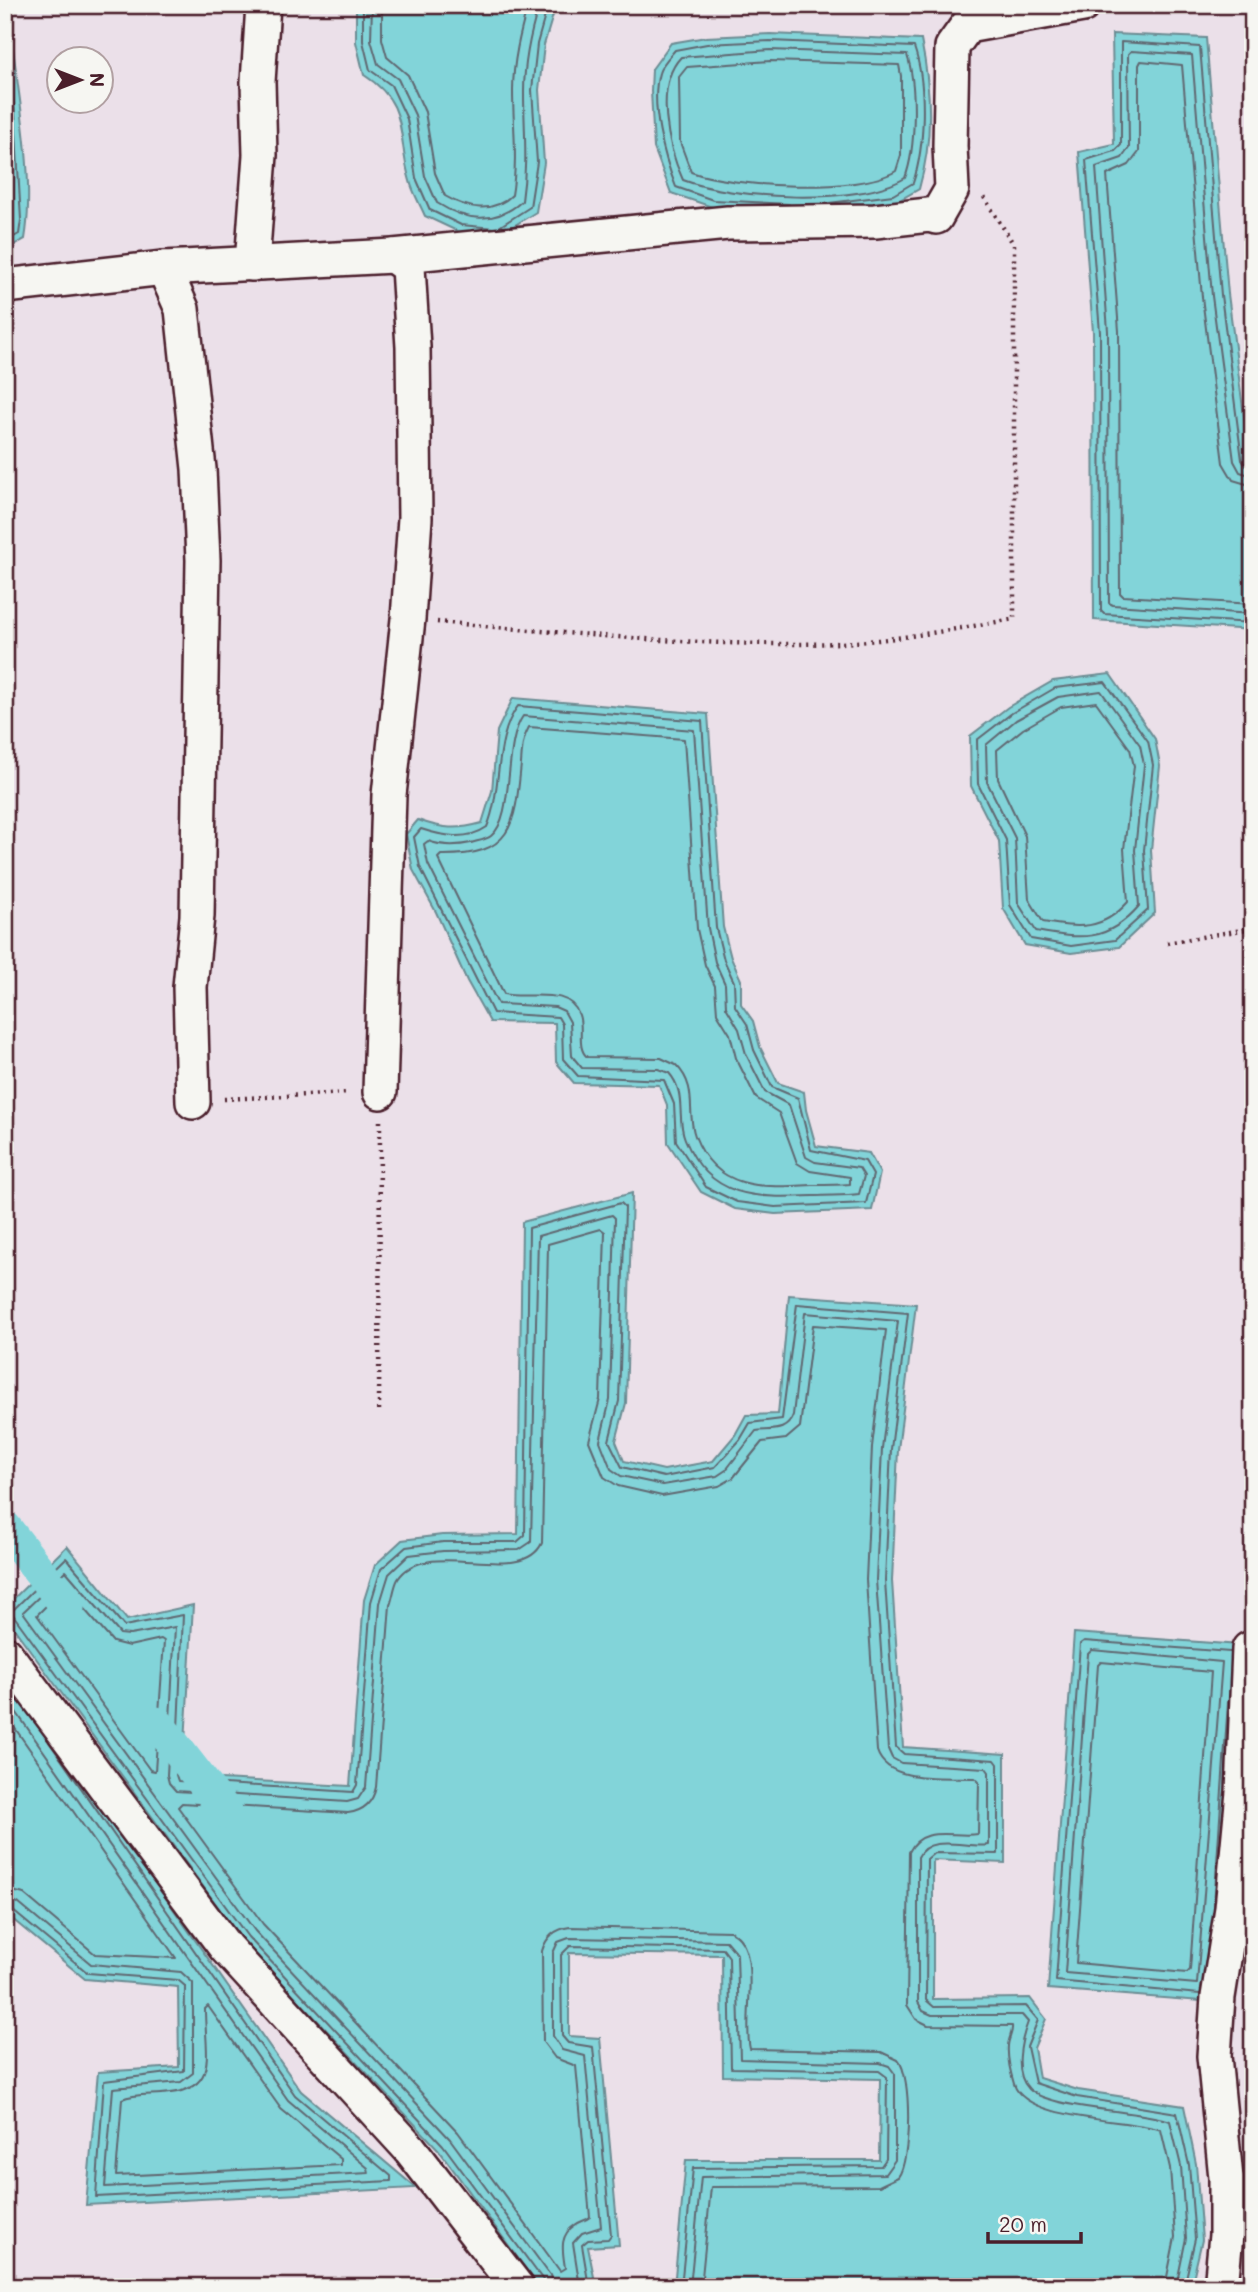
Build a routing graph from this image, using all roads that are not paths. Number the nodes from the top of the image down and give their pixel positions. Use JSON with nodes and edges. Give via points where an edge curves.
{"nodes":[{"id":1,"x":263,"y":5,"type":"edge"},
{"id":2,"x":1083,"y":5,"type":"edge"},
{"id":3,"x":393,"y":256,"type":"junction"},
{"id":4,"x":252,"y":264,"type":"junction"},
{"id":5,"x":164,"y":268,"type":"junction"},
{"id":6,"x":5,"y":286,"type":"edge"},
{"id":7,"x":380,"y":1092,"type":"road end"},
{"id":8,"x":193,"y":1101,"type":"road end"},
{"id":9,"x":1249,"y":1649,"type":"dead end"},
{"id":10,"x":5,"y":1653,"type":"edge"},
{"id":11,"x":517,"y":2287,"type":"edge"},
{"id":12,"x":1222,"y":2287,"type":"edge"}],
"edges":[{"from":1,"to":4,"type":"street"},
{"from":2,"to":3,"type":"street","via":[[967,26],[952,47],[952,189],[936,217],[729,223]]},
{"from":3,"to":4,"type":"street"},
{"from":3,"to":7,"type":"street","via":[[408,267],[415,518],[389,796]]},
{"from":4,"to":5,"type":"street"},
{"from":5,"to":6,"type":"street"},
{"from":5,"to":8,"type":"street","via":[[182,309],[200,469],[203,560],[197,916],[190,987]]},
{"from":9,"to":12,"type":"street","via":[[1243,1792],[1214,2056],[1226,2178]]},
{"from":10,"to":11,"type":"street","via":[[226,1948],[410,2149]]}]}
